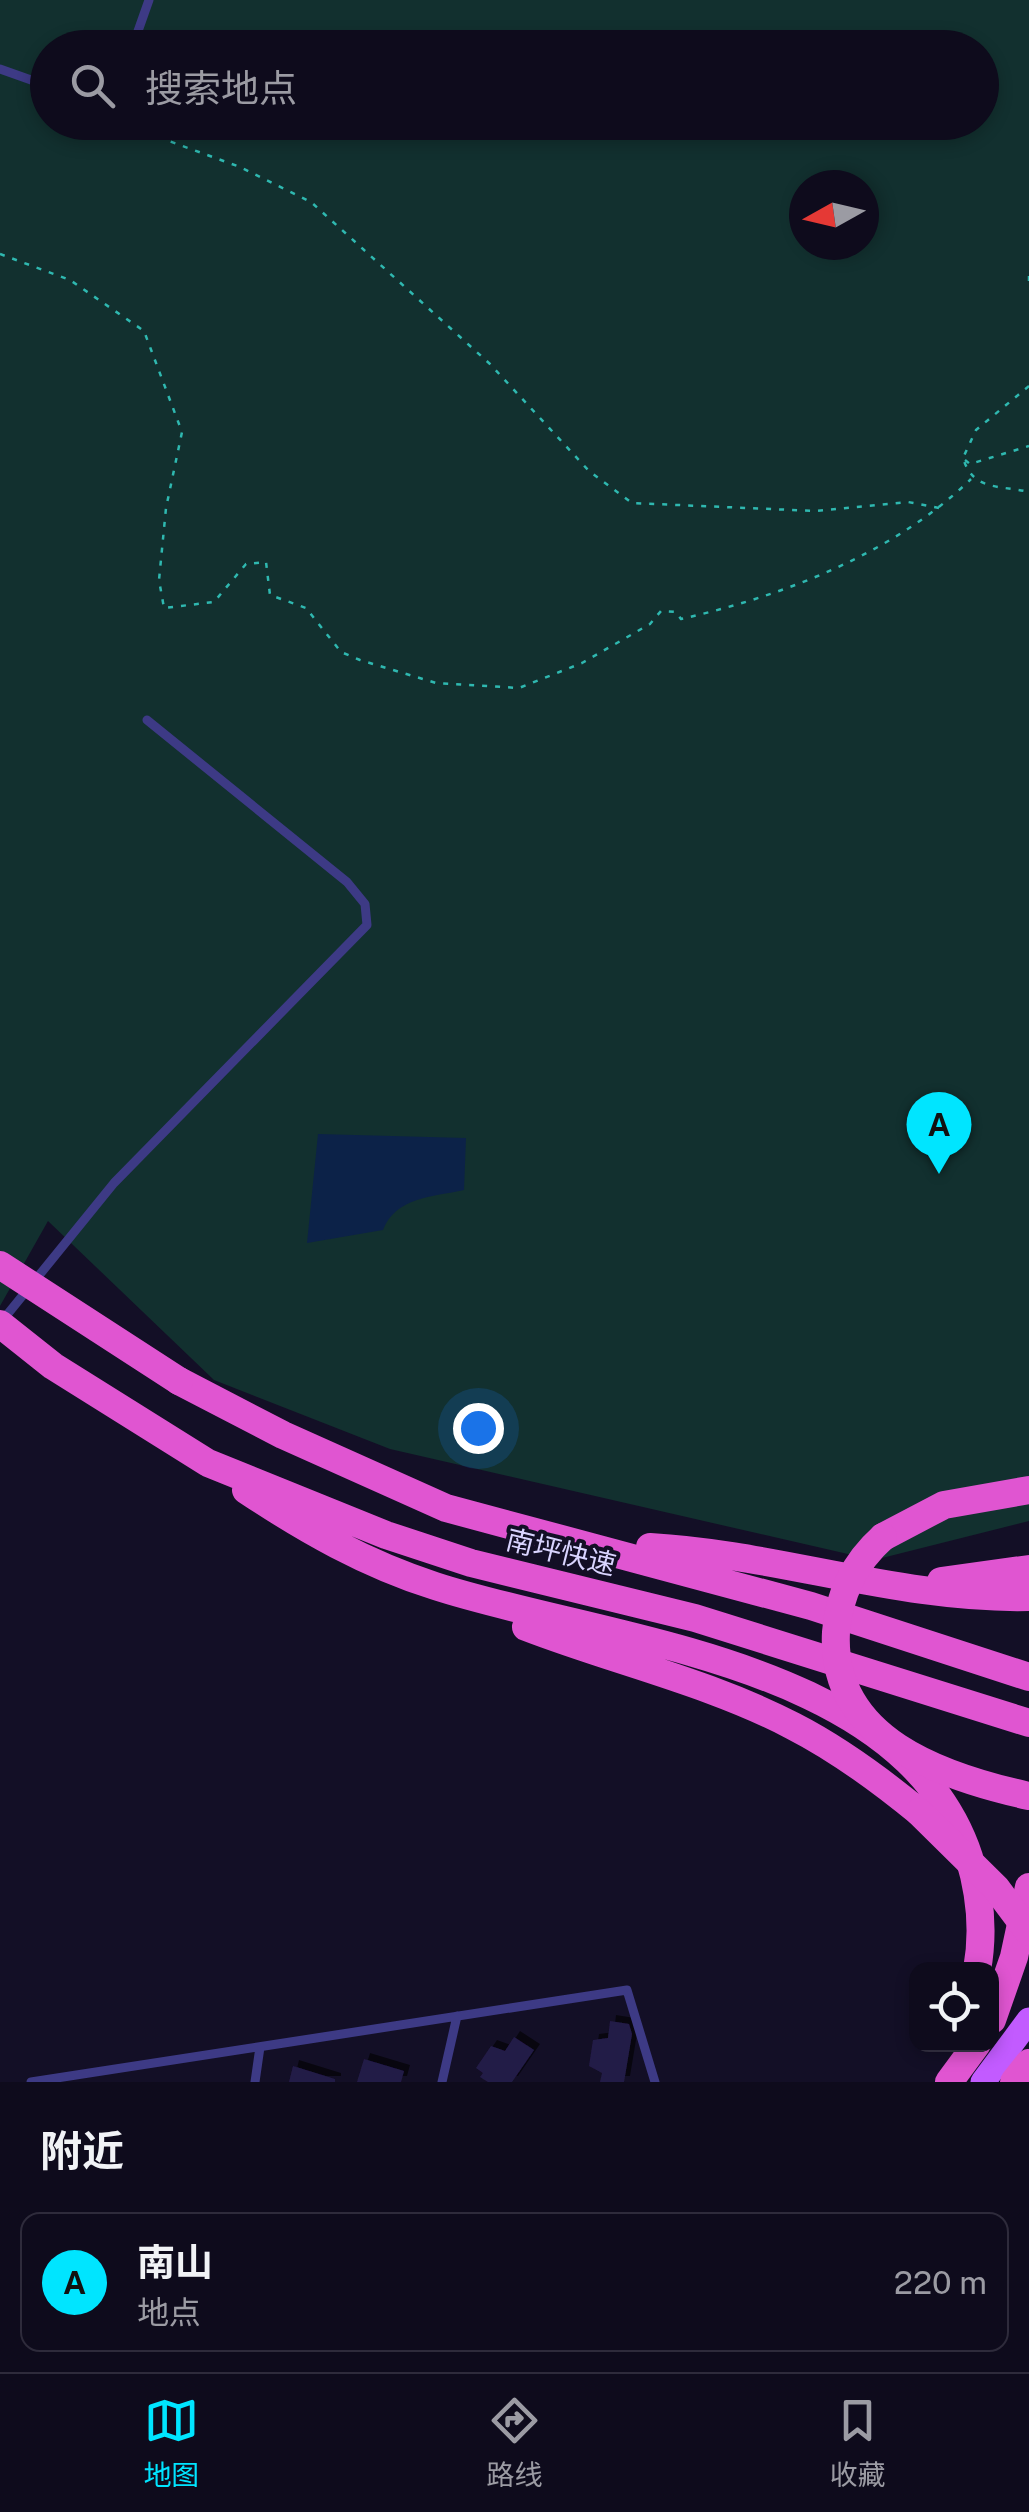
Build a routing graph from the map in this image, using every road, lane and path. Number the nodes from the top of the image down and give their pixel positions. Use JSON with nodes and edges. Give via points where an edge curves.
{"nodes":[{"id":1,"x":150,"y":0,"type":"edge"},
{"id":2,"x":139,"y":30,"type":"edge"},
{"id":3,"x":0,"y":69,"type":"edge"},
{"id":4,"x":30,"y":80,"type":"edge"},
{"id":5,"x":176,"y":140,"type":"edge"},
{"id":6,"x":0,"y":254,"type":"edge"},
{"id":7,"x":1029,"y":276,"type":"edge"},
{"id":8,"x":1029,"y":286,"type":"edge"},
{"id":9,"x":1029,"y":386,"type":"edge"},
{"id":10,"x":1029,"y":446,"type":"edge"},
{"id":11,"x":963,"y":458,"type":"junction"},
{"id":12,"x":971,"y":479,"type":"junction"},
{"id":13,"x":1029,"y":492,"type":"edge"},
{"id":14,"x":940,"y":508,"type":"junction"},
{"id":15,"x":147,"y":720,"type":"dead end"},
{"id":16,"x":0,"y":1264,"type":"edge"},
{"id":17,"x":0,"y":1324,"type":"edge"},
{"id":18,"x":208,"y":1463,"type":"junction"},
{"id":19,"x":1029,"y":1490,"type":"edge"},
{"id":20,"x":579,"y":1543,"type":"junction"},
{"id":21,"x":1029,"y":1569,"type":"edge"},
{"id":22,"x":885,"y":1584,"type":"junction"},
{"id":23,"x":438,"y":1587,"type":"junction"},
{"id":24,"x":1029,"y":1597,"type":"edge"},
{"id":25,"x":1029,"y":1678,"type":"edge"},
{"id":26,"x":1029,"y":1723,"type":"edge"},
{"id":27,"x":1029,"y":1796,"type":"edge"},
{"id":28,"x":1029,"y":1887,"type":"edge"},
{"id":29,"x":1029,"y":1932,"type":"edge"},
{"id":30,"x":978,"y":1962,"type":"edge"},
{"id":31,"x":999,"y":2000,"type":"edge"},
{"id":32,"x":457,"y":2016,"type":"junction"},
{"id":33,"x":1029,"y":2020,"type":"edge"},
{"id":34,"x":260,"y":2047,"type":"junction"},
{"id":35,"x":951,"y":2052,"type":"edge"},
{"id":36,"x":971,"y":2052,"type":"edge"},
{"id":37,"x":1029,"y":2063,"type":"edge"},
{"id":38,"x":31,"y":2082,"type":"edge"},
{"id":39,"x":255,"y":2082,"type":"edge"},
{"id":40,"x":442,"y":2082,"type":"edge"},
{"id":41,"x":655,"y":2082,"type":"edge"},
{"id":42,"x":939,"y":2082,"type":"edge"},
{"id":43,"x":950,"y":2082,"type":"edge"},
{"id":44,"x":983,"y":2082,"type":"edge"},
{"id":45,"x":1014,"y":2082,"type":"edge"}],
"edges":[{"from":1,"to":2,"type":"lane"},
{"from":3,"to":4,"type":"lane"},
{"from":5,"to":14,"type":"path","via":[[311,202],[490,364],[589,471],[632,503],[816,511],[908,502]]},
{"from":6,"to":14,"type":"path","via":[[70,280],[144,330],[182,432],[166,508],[159,580],[164,608],[214,602],[246,564],[266,562],[270,595],[306,608],[342,652],[436,683],[519,688],[582,663],[661,611],[681,619],[746,604],[876,546]]},
{"from":7,"to":8,"type":"path"},
{"from":9,"to":11,"type":"path","via":[[976,430]]},
{"from":10,"to":11,"type":"path","via":[[970,464]]},
{"from":11,"to":12,"type":"path"},
{"from":12,"to":13,"type":"path"},
{"from":12,"to":14,"type":"path"},
{"from":15,"to":17,"type":"lane","via":[[348,882],[365,904],[367,926],[114,1184]]},
{"from":16,"to":20,"type":"highway","name":"南坪快速","bridge":true,"via":[[179,1381],[282,1435],[446,1508]]},
{"from":17,"to":18,"type":"highway","name":"南坪快速"},
{"from":18,"to":23,"type":"highway","via":[[338,1547]]},
{"from":18,"to":26,"type":"highway","name":"南坪快速","via":[[471,1563],[695,1618]]},
{"from":19,"to":27,"type":"highway","bridge":true,"via":[[944,1505],[883,1537],[857,1566],[838,1618],[837,1656],[848,1694],[874,1729],[906,1754]]},
{"from":20,"to":22,"type":"highway","via":[[678,1549]]},
{"from":20,"to":25,"type":"highway","name":"南坪快速","via":[[812,1606]]},
{"from":21,"to":22,"type":"highway"},
{"from":22,"to":24,"type":"highway"},
{"from":23,"to":29,"type":"highway","bridge":true,"via":[[506,1620],[794,1726],[920,1812],[996,1888]]},
{"from":23,"to":30,"type":"highway","via":[[680,1649],[774,1679],[848,1716],[925,1780],[952,1816],[975,1876]]},
{"from":28,"to":31,"type":"highway"},
{"from":32,"to":34,"type":"lane"},
{"from":32,"to":40,"type":"lane"},
{"from":32,"to":41,"type":"lane","via":[[628,1990]]},
{"from":33,"to":44,"type":"main road"},
{"from":34,"to":38,"type":"lane"},
{"from":34,"to":39,"type":"lane"},
{"from":35,"to":42,"type":"highway"},
{"from":36,"to":43,"type":"highway"},
{"from":37,"to":45,"type":"highway"}]}
